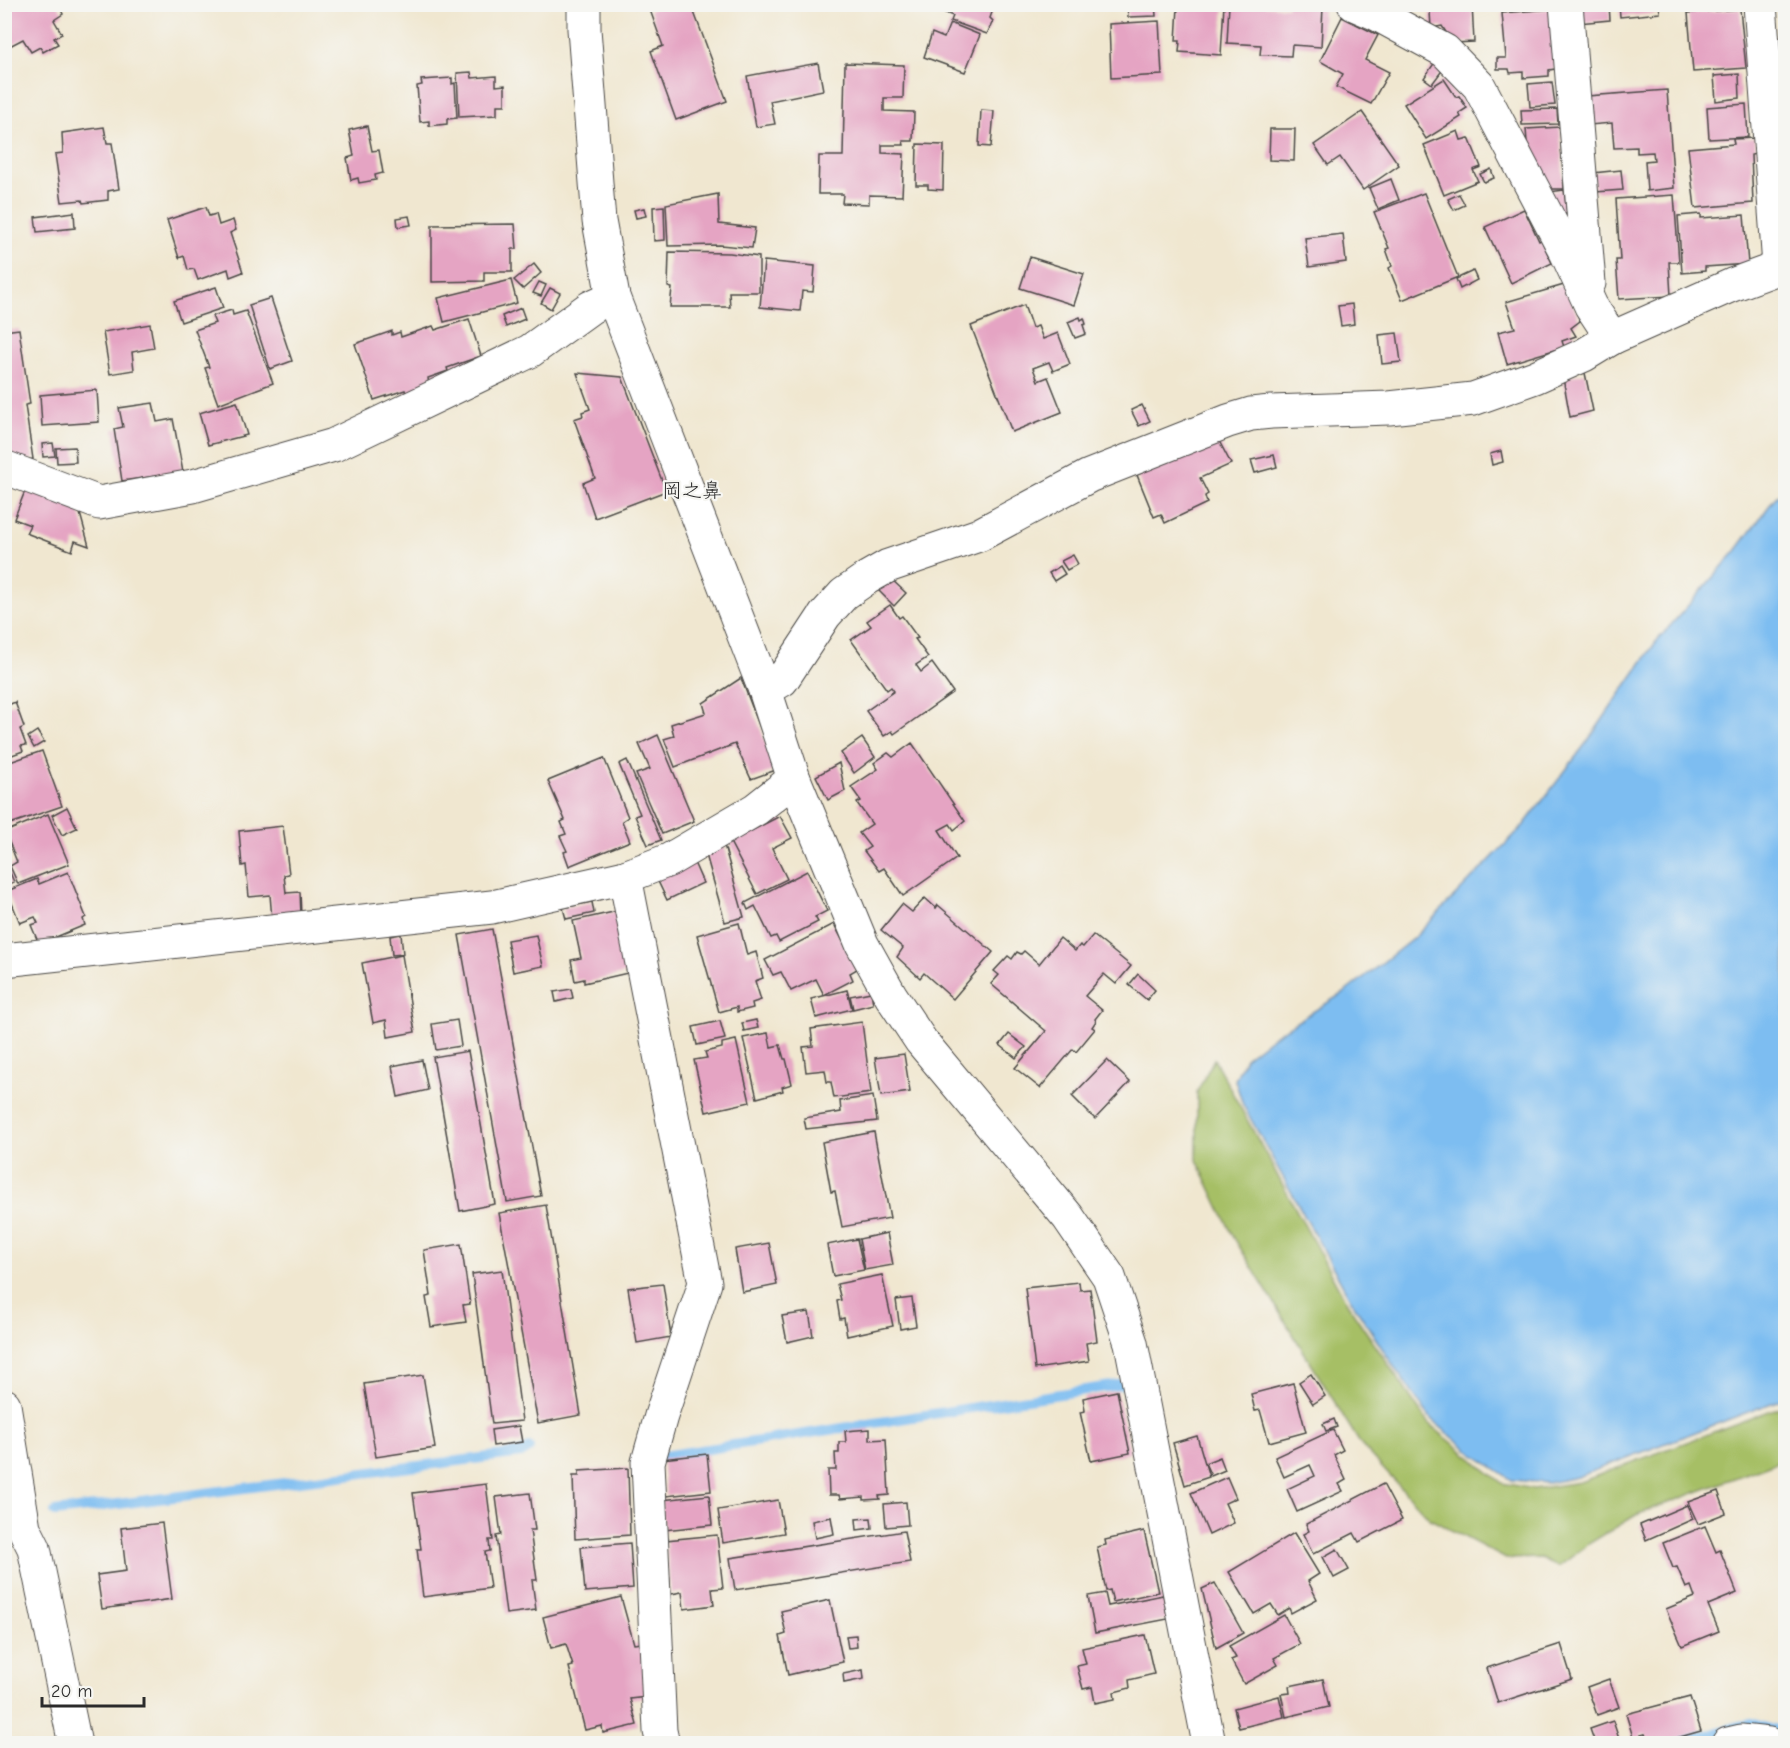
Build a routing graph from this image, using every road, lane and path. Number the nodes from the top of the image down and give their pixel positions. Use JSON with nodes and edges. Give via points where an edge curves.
{"nodes":[{"id":1,"x":584,"y":4,"type":"edge"},
{"id":2,"x":1354,"y":4,"type":"edge"},
{"id":3,"x":1566,"y":4,"type":"edge"},
{"id":4,"x":1760,"y":4,"type":"edge"},
{"id":5,"x":1782,"y":265,"type":"edge"},
{"id":6,"x":613,"y":297,"type":"junction"},
{"id":7,"x":1591,"y":306,"type":"junction"},
{"id":8,"x":1612,"y":338,"type":"junction"},
{"id":9,"x":4,"y":467,"type":"edge"},
{"id":10,"x":765,"y":690,"type":"junction"},
{"id":11,"x":794,"y":779,"type":"junction"},
{"id":12,"x":625,"y":877,"type":"junction"},
{"id":13,"x":4,"y":960,"type":"edge"},
{"id":14,"x":4,"y":1405,"type":"edge"},
{"id":15,"x":75,"y":1743,"type":"edge"},
{"id":16,"x":663,"y":1743,"type":"edge"},
{"id":17,"x":1209,"y":1743,"type":"edge"},
{"id":18,"x":1728,"y":1743,"type":"edge"},
{"id":19,"x":1769,"y":1743,"type":"edge"}],
"edges":[{"from":1,"to":6,"type":"street","via":[[599,221]]},
{"from":2,"to":7,"type":"street","via":[[1445,51],[1479,86]]},
{"from":3,"to":7,"type":"street"},
{"from":4,"to":5,"type":"street"},
{"from":5,"to":8,"type":"street"},
{"from":6,"to":9,"type":"street","via":[[591,307],[530,351],[334,446],[193,486],[99,503]]},
{"from":6,"to":10,"type":"street"},
{"from":7,"to":8,"type":"street"},
{"from":8,"to":10,"type":"street","via":[[1535,377],[1473,399],[1389,408],[1251,414],[1089,476],[979,535],[888,566],[867,578],[844,594],[825,615],[782,680]]},
{"from":10,"to":11,"type":"street"},
{"from":11,"to":12,"type":"street","via":[[756,809],[669,860]]},
{"from":11,"to":17,"type":"street","via":[[862,944],[891,996],[921,1041],[1068,1217],[1109,1277],[1131,1343]]},
{"from":12,"to":13,"type":"street","via":[[492,907]]},
{"from":12,"to":16,"type":"street","via":[[705,1283],[648,1462]]},
{"from":14,"to":15,"type":"street","via":[[24,1528],[34,1548]]},
{"from":18,"to":19,"type":"street"}]}
